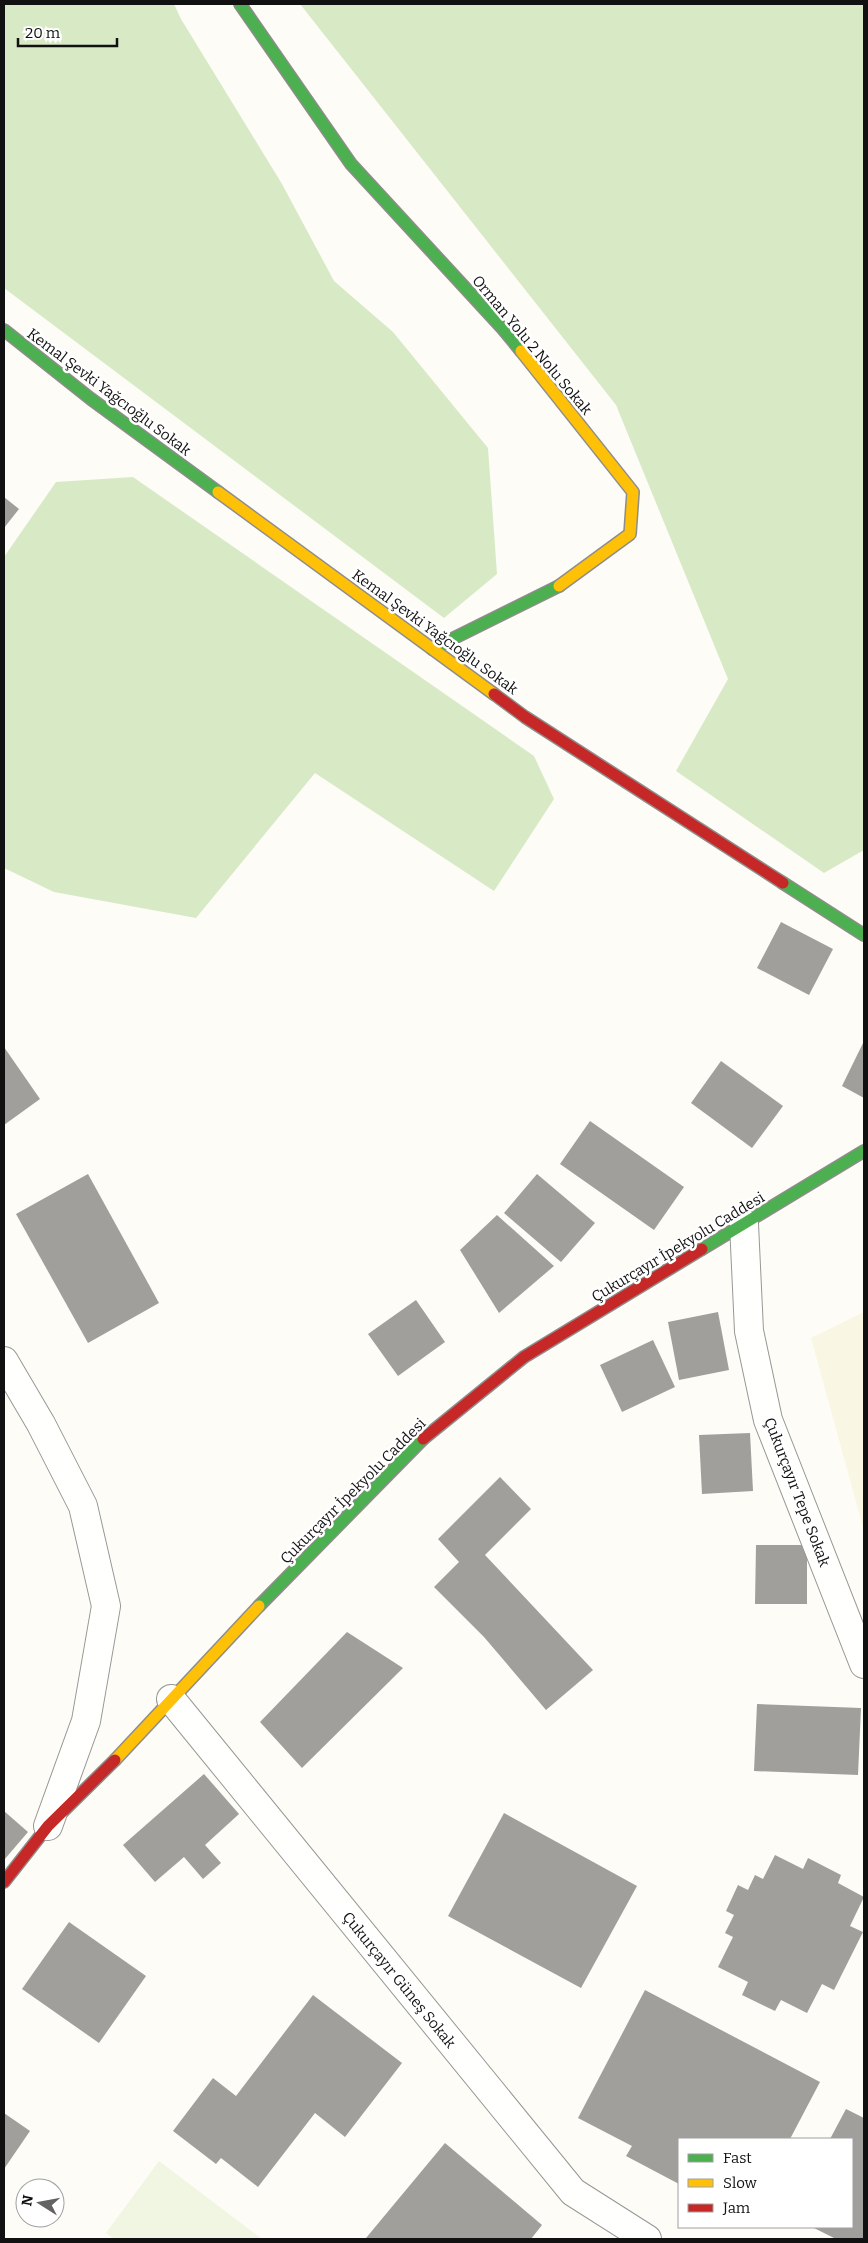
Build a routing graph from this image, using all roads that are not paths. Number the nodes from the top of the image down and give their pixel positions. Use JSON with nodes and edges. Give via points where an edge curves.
{"nodes":[{"id":1,"x":240,"y":4,"type":"edge"},
{"id":2,"x":4,"y":330,"type":"edge"},
{"id":3,"x":432,"y":649,"type":"junction"},
{"id":4,"x":864,"y":935,"type":"edge"},
{"id":5,"x":864,"y":1151,"type":"edge"},
{"id":6,"x":744,"y":1224,"type":"junction"},
{"id":7,"x":4,"y":1361,"type":"edge"},
{"id":8,"x":864,"y":1664,"type":"edge"},
{"id":9,"x":171,"y":1699,"type":"junction"},
{"id":10,"x":48,"y":1826,"type":"junction"},
{"id":11,"x":4,"y":1882,"type":"edge"},
{"id":12,"x":647,"y":2239,"type":"edge"}],
"edges":[{"from":1,"to":3,"type":"street","name":"Orman Yolu 2 Nolu Sokak","via":[[350,164],[503,329],[633,492],[630,534],[556,588]]},
{"from":2,"to":3,"type":"street","name":"Kemal Şevki Yağcıoğlu Sokak","via":[[91,399]]},
{"from":3,"to":4,"type":"street","name":"Kemal Şevki Yağcıoğlu Sokak","via":[[525,717]]},
{"from":5,"to":6,"type":"street","name":"Çukurçayır İpekyolu Caddesi"},
{"from":6,"to":8,"type":"street","name":"Çukurçayır Tepe Sokak","via":[[749,1331],[768,1420]]},
{"from":6,"to":9,"type":"street","name":"Çukurçayır İpekyolu Caddesi","via":[[524,1358],[418,1443]]},
{"from":7,"to":10,"type":"street","via":[[83,1506],[106,1606],[86,1721]]},
{"from":9,"to":10,"type":"street","name":"Çukurçayır İpekyolu Caddesi"},
{"from":9,"to":12,"type":"street","name":"Çukurçayır Güneş Sokak","via":[[573,2192]]},
{"from":10,"to":11,"type":"street","name":"Çukurçayır İpekyolu Caddesi"}]}
